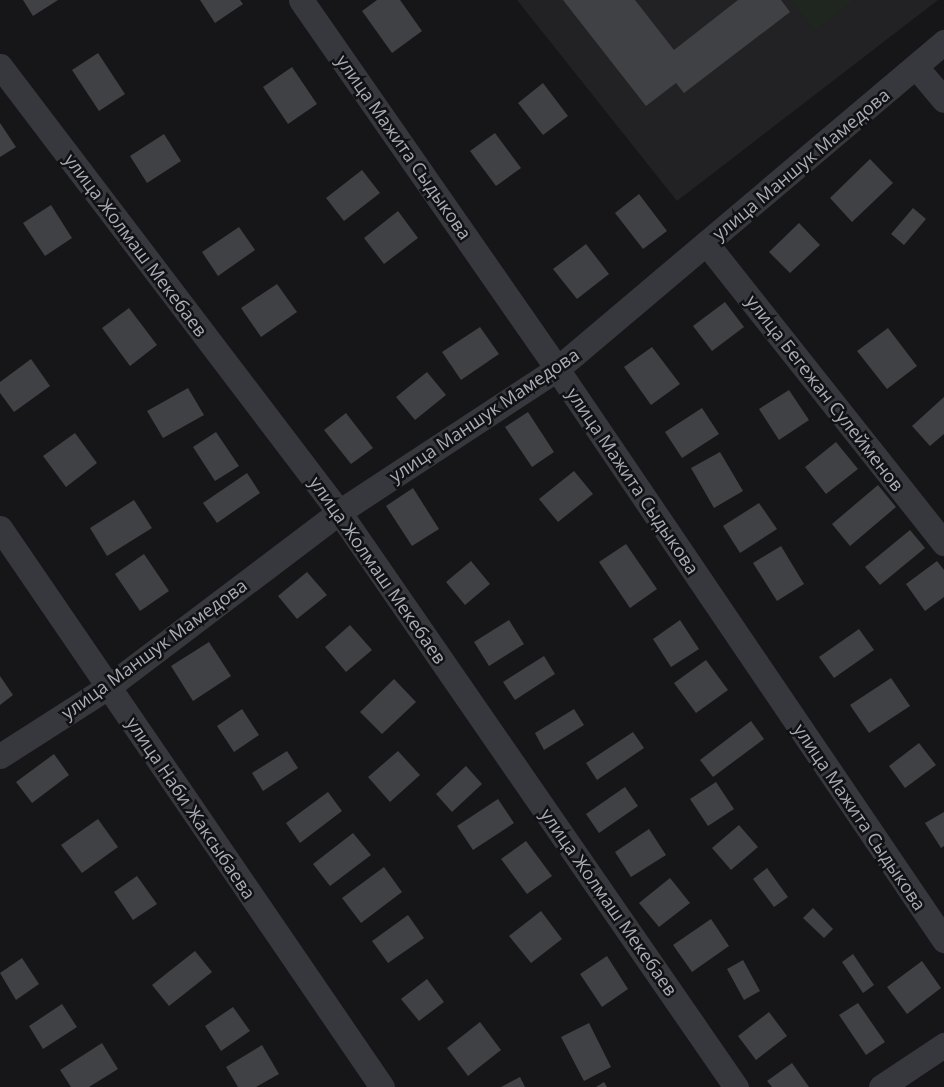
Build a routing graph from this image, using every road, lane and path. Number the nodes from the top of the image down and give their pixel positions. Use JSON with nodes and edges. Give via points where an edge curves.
{"nodes":[{"id":1,"x":301,"y":0,"type":"edge"},
{"id":2,"x":944,"y":42,"type":"edge"},
{"id":3,"x":0,"y":66,"type":"edge"},
{"id":4,"x":916,"y":67,"type":"junction"},
{"id":5,"x":944,"y":100,"type":"edge"},
{"id":6,"x":706,"y":243,"type":"junction"},
{"id":7,"x":557,"y":369,"type":"junction"},
{"id":8,"x":339,"y":512,"type":"junction"},
{"id":9,"x":0,"y":528,"type":"edge"},
{"id":10,"x":944,"y":542,"type":"edge"},
{"id":11,"x":108,"y":686,"type":"junction"},
{"id":12,"x":0,"y":756,"type":"edge"},
{"id":13,"x":944,"y":940,"type":"edge"},
{"id":14,"x":944,"y":1045,"type":"edge"},
{"id":15,"x":382,"y":1087,"type":"edge"},
{"id":16,"x":736,"y":1087,"type":"edge"},
{"id":17,"x":881,"y":1087,"type":"edge"}],
"edges":[{"from":1,"to":7,"type":"street","name":"улица Мажита Сыдыкова"},
{"from":2,"to":4,"type":"street","name":"улица Маншук Мамедова"},
{"from":3,"to":8,"type":"street","name":"улица Жолмаш Мекебаев"},
{"from":4,"to":5,"type":"street"},
{"from":4,"to":6,"type":"street","name":"улица Маншук Мамедова"},
{"from":6,"to":7,"type":"street","name":"улица Маншук Мамедова"},
{"from":6,"to":10,"type":"street","name":"улица Бегежан Сулейменов"},
{"from":7,"to":8,"type":"street","name":"улица Маншук Мамедова"},
{"from":7,"to":13,"type":"street","name":"улица Мажита Сыдыкова"},
{"from":8,"to":11,"type":"street","name":"улица Маншук Мамедова"},
{"from":8,"to":16,"type":"street","name":"улица Жолмаш Мекебаев"},
{"from":9,"to":11,"type":"street","name":"улица Наби Жаксыбаева"},
{"from":11,"to":12,"type":"street","name":"улица Маншук Мамедова"},
{"from":11,"to":15,"type":"street","name":"улица Наби Жаксыбаева"},
{"from":14,"to":17,"type":"street"}]}
